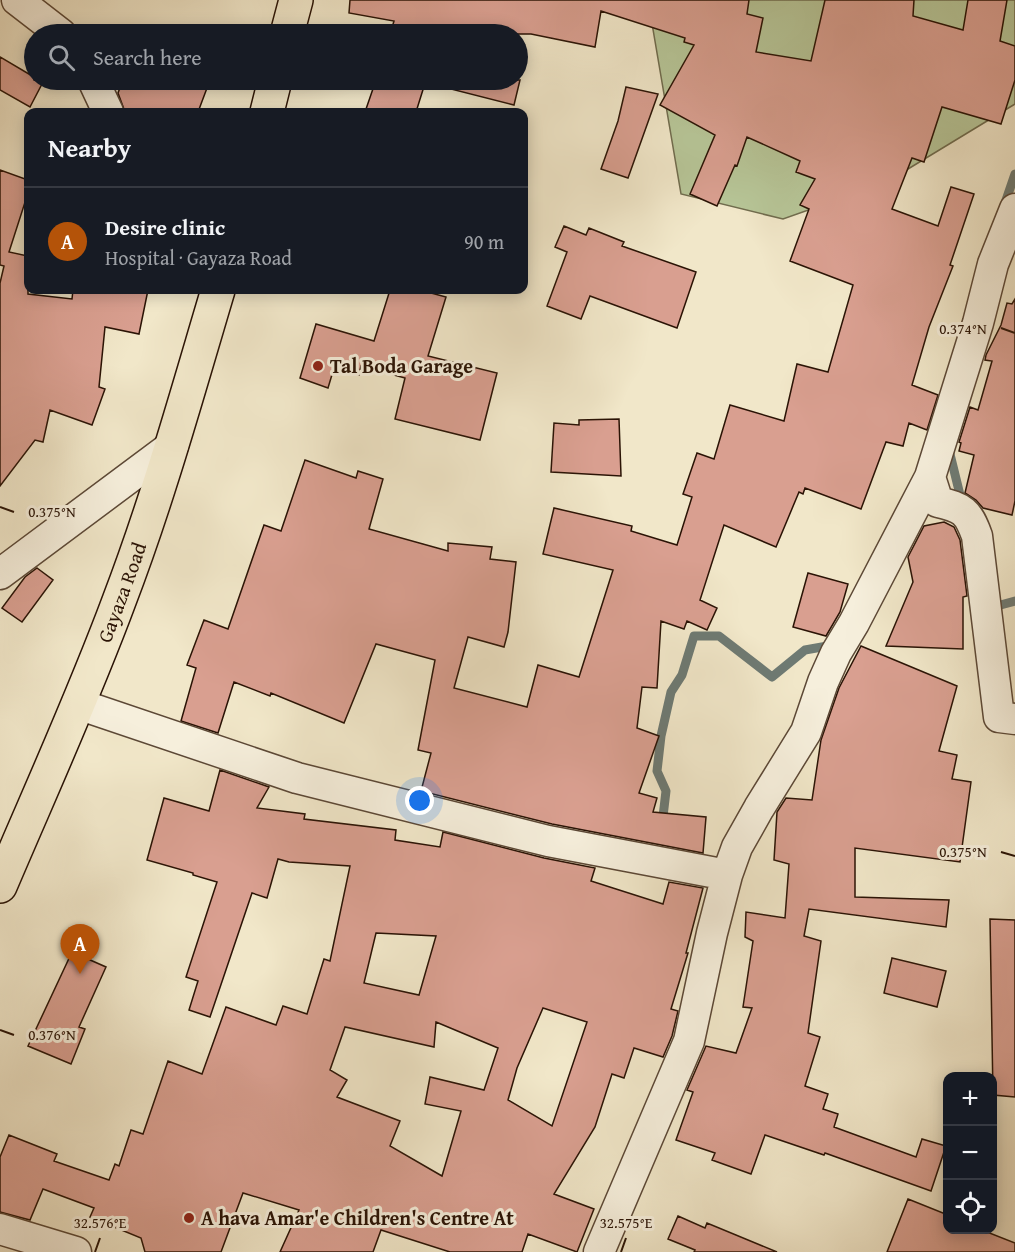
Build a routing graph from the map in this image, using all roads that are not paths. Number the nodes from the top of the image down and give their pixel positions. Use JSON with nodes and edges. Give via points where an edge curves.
{"nodes":[{"id":1,"x":16,"y":0,"type":"edge"},
{"id":2,"x":296,"y":0,"type":"edge"},
{"id":3,"x":48,"y":24,"type":"edge"},
{"id":4,"x":290,"y":24,"type":"edge"},
{"id":5,"x":98,"y":90,"type":"edge"},
{"id":6,"x":272,"y":90,"type":"edge"},
{"id":7,"x":106,"y":108,"type":"edge"},
{"id":8,"x":268,"y":108,"type":"edge"},
{"id":9,"x":1015,"y":209,"type":"edge"},
{"id":10,"x":217,"y":294,"type":"edge"},
{"id":11,"x":173,"y":445,"type":"junction"},
{"id":12,"x":930,"y":477,"type":"junction"},
{"id":13,"x":0,"y":574,"type":"edge"},
{"id":14,"x":78,"y":705,"type":"junction"},
{"id":15,"x":1015,"y":719,"type":"edge"},
{"id":16,"x":727,"y":876,"type":"junction"},
{"id":17,"x":0,"y":886,"type":"edge"},
{"id":18,"x":0,"y":1229,"type":"edge"},
{"id":19,"x":76,"y":1252,"type":"edge"},
{"id":20,"x":599,"y":1252,"type":"edge"}],
"edges":[{"from":1,"to":3,"type":"street"},
{"from":2,"to":4,"type":"main road"},
{"from":5,"to":7,"type":"street"},
{"from":6,"to":8,"type":"main road"},
{"from":9,"to":12,"type":"street","via":[[993,264]]},
{"from":10,"to":11,"type":"main road","name":"Gayaza Road"},
{"from":11,"to":13,"type":"street"},
{"from":11,"to":14,"type":"main road","name":"Gayaza Road","via":[[120,600]]},
{"from":12,"to":15,"type":"street","via":[[938,502],[960,507],[973,524],[999,717]]},
{"from":12,"to":16,"type":"street","via":[[836,652],[806,732],[746,829]]},
{"from":14,"to":16,"type":"street","via":[[297,778],[548,841]]},
{"from":14,"to":17,"type":"main road","name":"Gayaza Road"},
{"from":16,"to":20,"type":"street","via":[[689,1041]]},
{"from":18,"to":19,"type":"street"}]}
